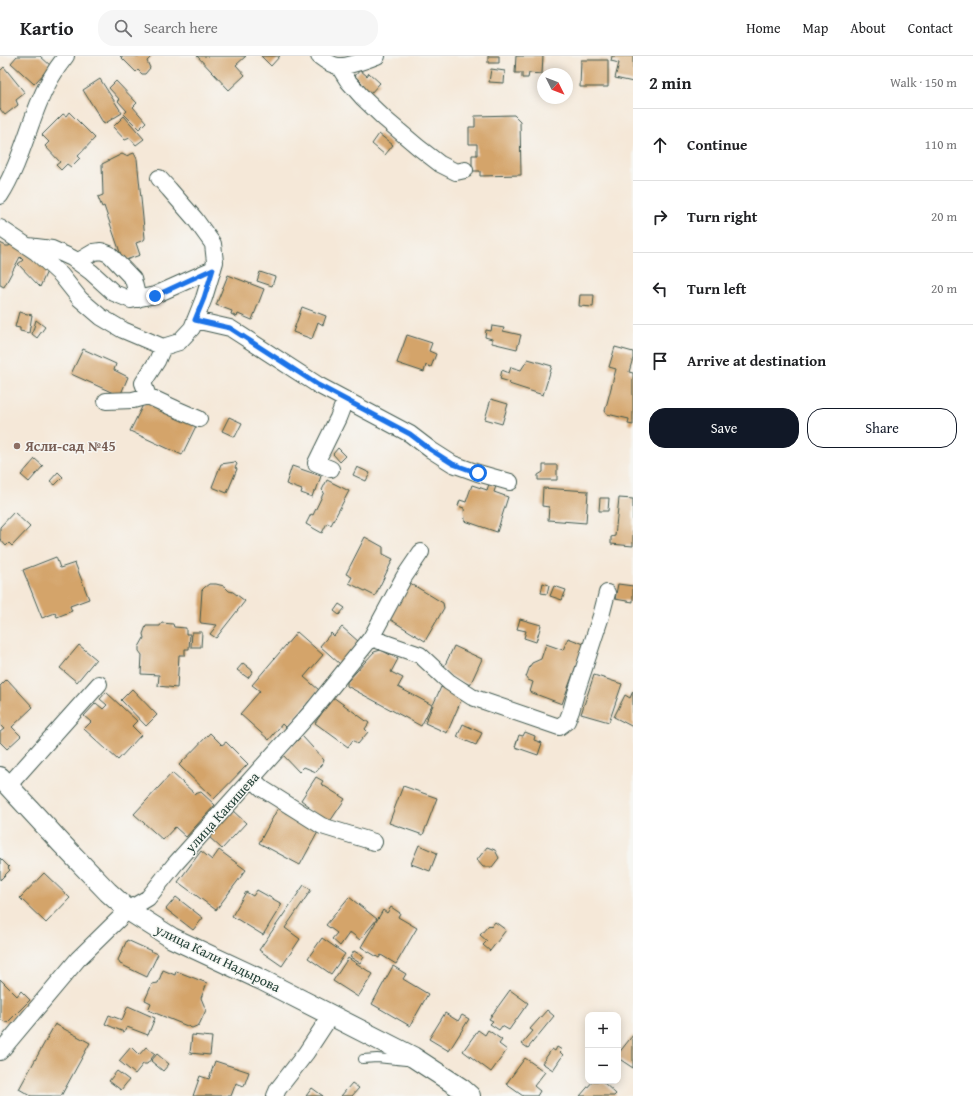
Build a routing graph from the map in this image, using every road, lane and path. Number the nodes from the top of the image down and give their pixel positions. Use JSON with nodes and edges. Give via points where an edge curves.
{"nodes":[{"id":1,"x":66,"y":56,"type":"edge"},
{"id":2,"x":319,"y":56,"type":"edge"},
{"id":3,"x":377,"y":56,"type":"edge"},
{"id":4,"x":339,"y":66,"type":"junction"},
{"id":5,"x":465,"y":170,"type":"dead end"},
{"id":6,"x":159,"y":178,"type":"dead end"},
{"id":7,"x":0,"y":196,"type":"edge"},
{"id":8,"x":0,"y":228,"type":"edge"},
{"id":9,"x":26,"y":246,"type":"junction"},
{"id":10,"x":77,"y":262,"type":"junction"},
{"id":11,"x":213,"y":269,"type":"junction"},
{"id":12,"x":138,"y":299,"type":"junction"},
{"id":13,"x":195,"y":320,"type":"junction"},
{"id":14,"x":163,"y":347,"type":"junction"},
{"id":15,"x":148,"y":396,"type":"junction"},
{"id":16,"x":345,"y":400,"type":"junction"},
{"id":17,"x":106,"y":401,"type":"dead end"},
{"id":18,"x":199,"y":419,"type":"dead end"},
{"id":19,"x":331,"y":469,"type":"dead end"},
{"id":20,"x":510,"y":482,"type":"dead end"},
{"id":21,"x":421,"y":552,"type":"dead end"},
{"id":22,"x":607,"y":593,"type":"dead end"},
{"id":23,"x":371,"y":638,"type":"junction"},
{"id":24,"x":99,"y":684,"type":"dead end"},
{"id":25,"x":252,"y":779,"type":"junction"},
{"id":26,"x":4,"y":784,"type":"edge"},
{"id":27,"x":374,"y":842,"type":"dead end"},
{"id":28,"x":128,"y":910,"type":"junction"},
{"id":29,"x":331,"y":1015,"type":"junction"},
{"id":30,"x":0,"y":1052,"type":"edge"},
{"id":31,"x":363,"y":1059,"type":"dead end"},
{"id":32,"x":423,"y":1063,"type":"junction"},
{"id":33,"x":274,"y":1096,"type":"edge"},
{"id":34,"x":470,"y":1096,"type":"edge"}],
"edges":[{"from":1,"to":7,"type":"street","via":[[47,85],[14,172]]},
{"from":2,"to":4,"type":"street"},
{"from":3,"to":4,"type":"street"},
{"from":4,"to":5,"type":"street","via":[[363,98],[418,147],[440,164],[456,172]]},
{"from":6,"to":11,"type":"street","via":[[213,244]]},
{"from":8,"to":9,"type":"street"},
{"from":9,"to":10,"type":"street","via":[[52,249]]},
{"from":9,"to":14,"type":"street","via":[[61,275],[80,299],[101,317],[123,330]]},
{"from":10,"to":12,"type":"street","via":[[114,292],[131,300]]},
{"from":10,"to":12,"type":"street","via":[[94,252],[108,254],[133,279]]},
{"from":11,"to":12,"type":"street","via":[[155,296]]},
{"from":11,"to":13,"type":"street"},
{"from":13,"to":14,"type":"street","via":[[192,328],[179,342]]},
{"from":13,"to":16,"type":"street","via":[[230,328]]},
{"from":14,"to":15,"type":"street","via":[[142,383]]},
{"from":15,"to":17,"type":"street","via":[[133,400]]},
{"from":15,"to":18,"type":"street"},
{"from":16,"to":19,"type":"street","via":[[316,463]]},
{"from":16,"to":20,"type":"street","via":[[410,434],[453,464]]},
{"from":21,"to":23,"type":"street","name":"улица Какишева","via":[[404,577]]},
{"from":22,"to":23,"type":"street","via":[[571,711],[567,721],[559,727],[472,697],[449,682],[420,655]]},
{"from":23,"to":25,"type":"street","name":"улица Какишева","via":[[313,710]]},
{"from":24,"to":26,"type":"street"},
{"from":25,"to":27,"type":"street","via":[[263,789],[322,826]]},
{"from":25,"to":28,"type":"street","name":"улица Какишева","via":[[175,864],[148,898]]},
{"from":26,"to":28,"type":"street","name":"улица Кали Надырова"},
{"from":28,"to":29,"type":"street","name":"улица Кали Надырова","via":[[172,938]]},
{"from":28,"to":30,"type":"street","name":"улица Какишева","via":[[78,960]]},
{"from":29,"to":32,"type":"street","name":"улица Кали Надырова"},
{"from":29,"to":33,"type":"street"},
{"from":31,"to":32,"type":"lane"},
{"from":32,"to":34,"type":"street","name":"улица Кали Надырова"}]}
